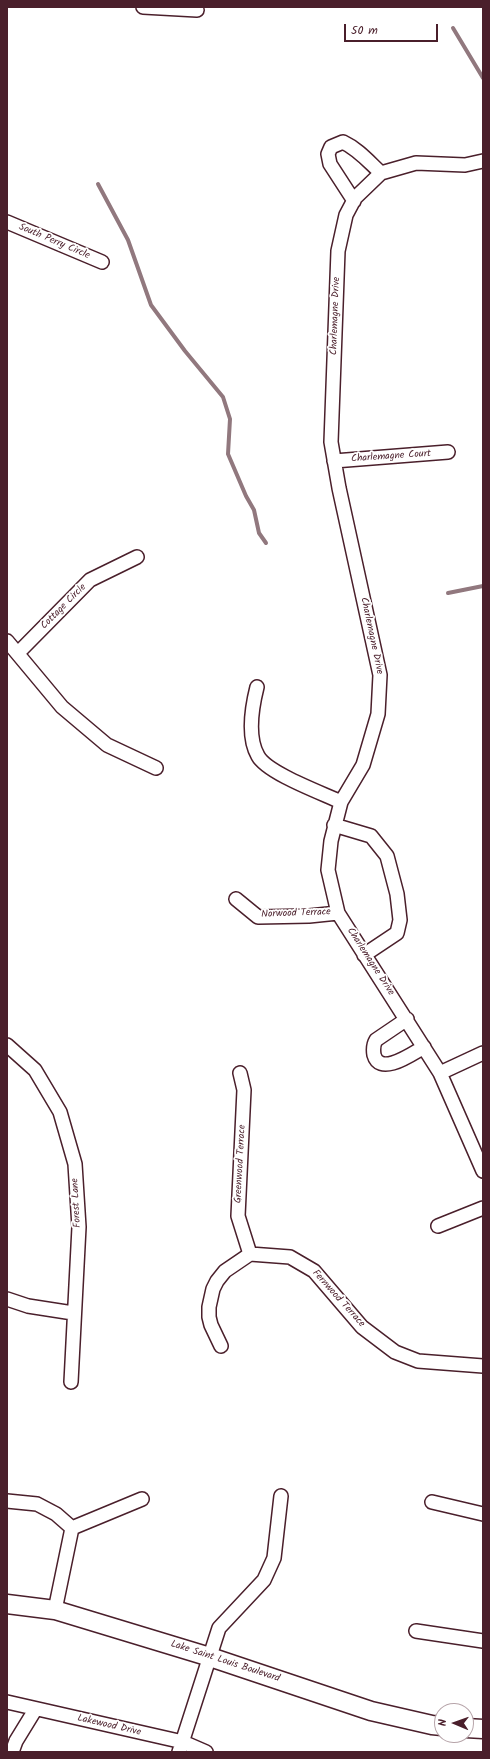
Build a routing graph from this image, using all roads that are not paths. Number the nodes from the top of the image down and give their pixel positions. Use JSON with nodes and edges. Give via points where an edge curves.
{"nodes":[{"id":1,"x":142,"y":7,"type":"edge"},
{"id":2,"x":197,"y":10,"type":"dead end"},
{"id":3,"x":483,"y":161,"type":"edge"},
{"id":4,"x":381,"y":173,"type":"junction"},
{"id":5,"x":354,"y":201,"type":"junction"},
{"id":6,"x":7,"y":222,"type":"edge"},
{"id":7,"x":102,"y":262,"type":"dead end"},
{"id":8,"x":448,"y":452,"type":"dead end"},
{"id":9,"x":334,"y":461,"type":"junction"},
{"id":10,"x":137,"y":557,"type":"dead end"},
{"id":11,"x":7,"y":641,"type":"edge"},
{"id":12,"x":18,"y":653,"type":"junction"},
{"id":13,"x":257,"y":687,"type":"dead end"},
{"id":14,"x":156,"y":768,"type":"dead end"},
{"id":15,"x":341,"y":802,"type":"junction"},
{"id":16,"x":334,"y":825,"type":"junction"},
{"id":17,"x":236,"y":899,"type":"dead end"},
{"id":18,"x":338,"y":913,"type":"junction"},
{"id":19,"x":364,"y":956,"type":"junction"},
{"id":20,"x":407,"y":1019,"type":"junction"},
{"id":21,"x":7,"y":1045,"type":"edge"},
{"id":22,"x":424,"y":1047,"type":"junction"},
{"id":23,"x":483,"y":1053,"type":"edge"},
{"id":24,"x":240,"y":1073,"type":"dead end"},
{"id":25,"x":440,"y":1073,"type":"junction"},
{"id":26,"x":483,"y":1170,"type":"edge"},
{"id":27,"x":483,"y":1208,"type":"edge"},
{"id":28,"x":438,"y":1226,"type":"dead end"},
{"id":29,"x":250,"y":1254,"type":"junction"},
{"id":30,"x":7,"y":1299,"type":"edge"},
{"id":31,"x":73,"y":1313,"type":"junction"},
{"id":32,"x":221,"y":1346,"type":"dead end"},
{"id":33,"x":483,"y":1366,"type":"edge"},
{"id":34,"x":71,"y":1382,"type":"dead end"},
{"id":35,"x":281,"y":1496,"type":"dead end"},
{"id":36,"x":142,"y":1499,"type":"dead end"},
{"id":37,"x":7,"y":1501,"type":"edge"},
{"id":38,"x":432,"y":1502,"type":"dead end"},
{"id":39,"x":483,"y":1514,"type":"edge"},
{"id":40,"x":72,"y":1528,"type":"junction"},
{"id":41,"x":7,"y":1604,"type":"edge"},
{"id":42,"x":55,"y":1610,"type":"junction"},
{"id":43,"x":416,"y":1630,"type":"dead end"},
{"id":44,"x":483,"y":1641,"type":"edge"},
{"id":45,"x":210,"y":1656,"type":"junction"},
{"id":46,"x":7,"y":1702,"type":"edge"},
{"id":47,"x":35,"y":1710,"type":"junction"},
{"id":48,"x":434,"y":1725,"type":"edge"},
{"id":49,"x":181,"y":1747,"type":"edge"},
{"id":50,"x":12,"y":1752,"type":"edge"},
{"id":51,"x":206,"y":1752,"type":"edge"}],
"edges":[{"from":1,"to":2,"type":"street"},
{"from":3,"to":4,"type":"street","via":[[465,165],[416,163]]},
{"from":4,"to":5,"type":"street","name":"Charlemagne Drive"},
{"from":4,"to":5,"type":"street","via":[[349,145],[343,142],[331,147],[328,154],[330,164]]},
{"from":5,"to":9,"type":"street","name":"Charlemagne Drive","via":[[346,215],[338,252],[332,442]]},
{"from":6,"to":7,"type":"street","name":"South Perry Circle"},
{"from":8,"to":9,"type":"street","name":"Charlemagne Court"},
{"from":9,"to":15,"type":"street","name":"Charlemagne Drive","via":[[380,675],[378,714],[363,765]]},
{"from":10,"to":12,"type":"street","name":"Cottage Circle","via":[[90,580]]},
{"from":11,"to":12,"type":"street"},
{"from":12,"to":14,"type":"street","via":[[62,708],[107,745]]},
{"from":13,"to":15,"type":"street","via":[[252,710],[252,735],[258,757],[274,771]]},
{"from":15,"to":16,"type":"street","name":"Charlemagne Drive"},
{"from":16,"to":18,"type":"street","name":"Charlemagne Drive","via":[[328,870]]},
{"from":16,"to":19,"type":"street","via":[[371,836],[387,856],[397,894],[400,920],[397,933]]},
{"from":17,"to":18,"type":"street","name":"Norwood Terrace","via":[[258,917]]},
{"from":18,"to":19,"type":"street","name":"Charlemagne Drive"},
{"from":19,"to":20,"type":"street","name":"Charlemagne Drive"},
{"from":20,"to":22,"type":"street","name":"Charlemagne Drive"},
{"from":20,"to":22,"type":"street","via":[[376,1040],[373,1050],[375,1059],[381,1063],[395,1063]]},
{"from":21,"to":31,"type":"street","name":"Forest Lane","via":[[35,1070],[60,1112],[75,1164],[79,1227]]},
{"from":22,"to":25,"type":"street","name":"Charlemagne Drive"},
{"from":23,"to":25,"type":"street"},
{"from":24,"to":29,"type":"street","name":"Greenwood Terrace","via":[[244,1090],[238,1216]]},
{"from":25,"to":26,"type":"street","name":"Charlemagne Drive"},
{"from":27,"to":28,"type":"street"},
{"from":29,"to":32,"type":"street","via":[[225,1272],[213,1289],[209,1317]]},
{"from":29,"to":33,"type":"street","name":"Fernwood Terrace","via":[[290,1257],[314,1271],[362,1327],[395,1352],[418,1361]]},
{"from":30,"to":31,"type":"street","via":[[28,1306]]},
{"from":31,"to":34,"type":"street","name":"Forest Lane"},
{"from":35,"to":45,"type":"street","via":[[274,1558],[264,1580],[219,1628]]},
{"from":36,"to":40,"type":"street"},
{"from":37,"to":40,"type":"street","via":[[37,1504],[56,1514]]},
{"from":38,"to":39,"type":"street"},
{"from":40,"to":42,"type":"street"},
{"from":41,"to":42,"type":"main road","name":"Lake Saint Louis Boulevard"},
{"from":42,"to":45,"type":"main road","name":"Lake Saint Louis Boulevard"},
{"from":43,"to":44,"type":"street"},
{"from":45,"to":48,"type":"main road","name":"Lake Saint Louis Boulevard","via":[[371,1711]]},
{"from":45,"to":49,"type":"street"},
{"from":46,"to":47,"type":"street","name":"Lakewood Drive"},
{"from":47,"to":49,"type":"street","name":"Lakewood Drive"},
{"from":47,"to":50,"type":"street"},
{"from":49,"to":51,"type":"street","name":"Lakewood Drive"}]}
